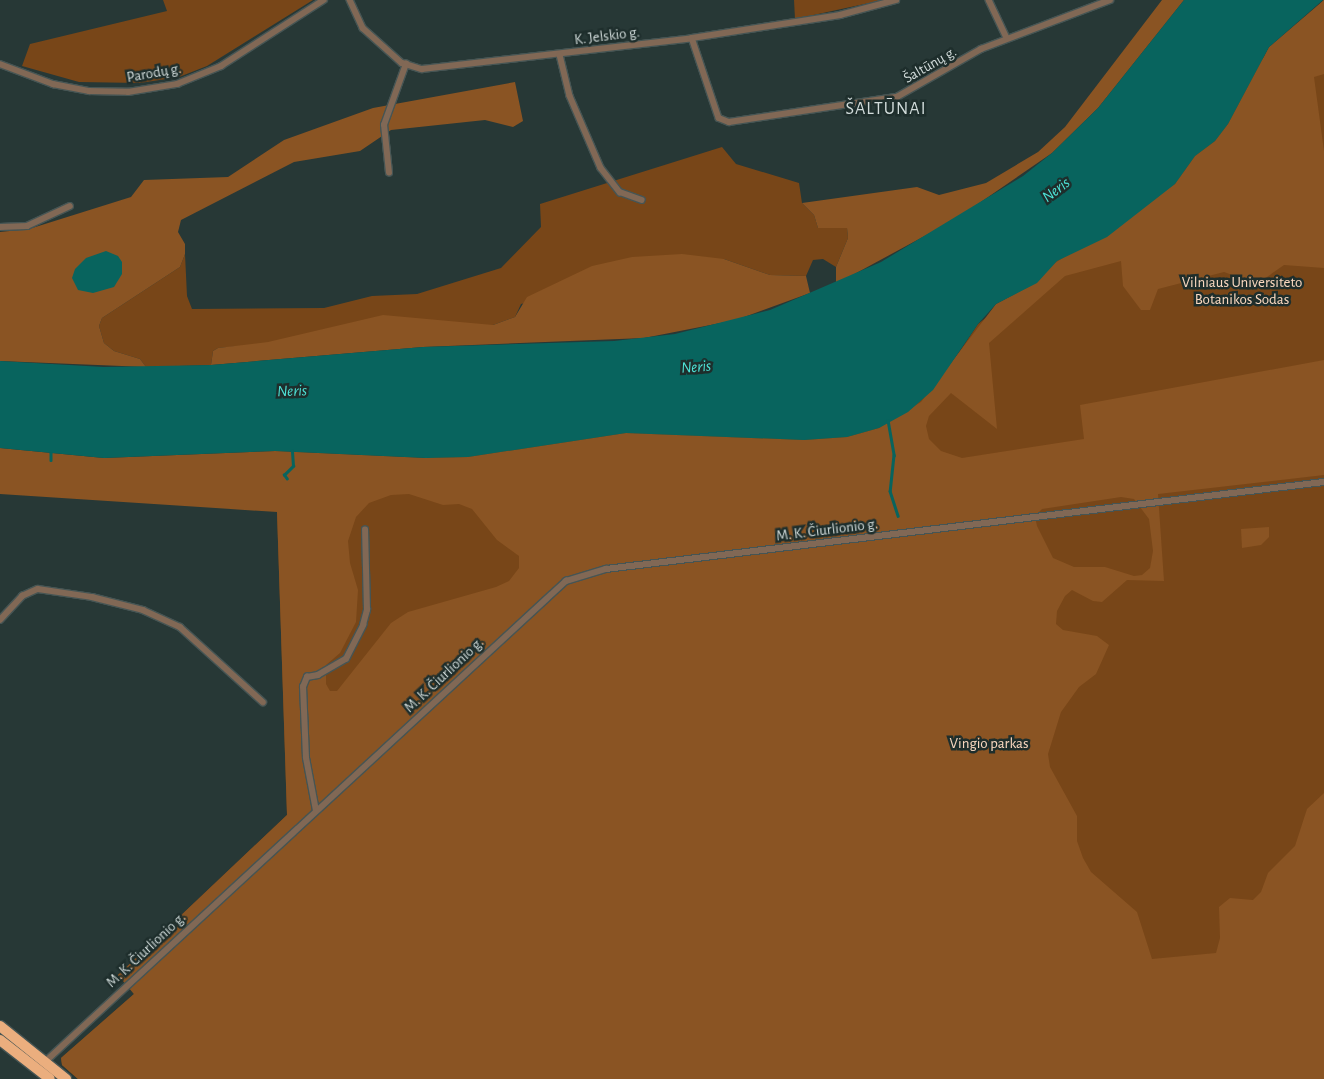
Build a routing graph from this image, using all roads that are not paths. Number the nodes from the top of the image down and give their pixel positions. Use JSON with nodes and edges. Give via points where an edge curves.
{"nodes":[{"id":1,"x":324,"y":0,"type":"edge"},
{"id":2,"x":350,"y":0,"type":"edge"},
{"id":3,"x":896,"y":0,"type":"edge"},
{"id":4,"x":989,"y":0,"type":"edge"},
{"id":5,"x":1110,"y":0,"type":"edge"},
{"id":6,"x":692,"y":38,"type":"junction"},
{"id":7,"x":1007,"y":38,"type":"junction"},
{"id":8,"x":560,"y":55,"type":"junction"},
{"id":9,"x":0,"y":64,"type":"edge"},
{"id":10,"x":406,"y":64,"type":"junction"},
{"id":11,"x":389,"y":173,"type":"dead end"},
{"id":12,"x":642,"y":200,"type":"dead end"},
{"id":13,"x":70,"y":206,"type":"dead end"},
{"id":14,"x":0,"y":227,"type":"edge"},
{"id":15,"x":1324,"y":482,"type":"edge"},
{"id":16,"x":365,"y":530,"type":"dead end"},
{"id":17,"x":0,"y":620,"type":"edge"},
{"id":18,"x":263,"y":702,"type":"dead end"},
{"id":19,"x":316,"y":811,"type":"junction"},
{"id":20,"x":0,"y":1026,"type":"edge"},
{"id":21,"x":0,"y":1040,"type":"edge"},
{"id":22,"x":48,"y":1058,"type":"junction"},
{"id":23,"x":50,"y":1079,"type":"edge"},
{"id":24,"x":66,"y":1079,"type":"edge"}],
"edges":[{"from":1,"to":9,"type":"street","name":"Parodų g.","via":[[222,66],[177,84],[128,92],[89,91],[45,82]]},
{"from":2,"to":10,"type":"street","via":[[363,28]]},
{"from":3,"to":6,"type":"street","name":"K. Jelskio g.","via":[[840,15]]},
{"from":4,"to":7,"type":"street"},
{"from":5,"to":7,"type":"street","name":"Šaltūnų g."},
{"from":6,"to":7,"type":"street","name":"Šaltūnų g.","via":[[723,122],[897,96]]},
{"from":6,"to":8,"type":"street","name":"K. Jelskio g."},
{"from":8,"to":10,"type":"street","name":"K. Jelskio g.","via":[[422,69]]},
{"from":8,"to":12,"type":"street","via":[[570,96],[601,168],[620,192]]},
{"from":10,"to":11,"type":"street","via":[[384,125]]},
{"from":13,"to":14,"type":"street","via":[[27,226]]},
{"from":15,"to":19,"type":"street","name":"M. K. Čiurlionio g.","via":[[616,568],[578,576],[550,594]]},
{"from":16,"to":19,"type":"street","via":[[367,610],[363,625],[346,658],[325,672],[307,677],[303,687],[306,758]]},
{"from":17,"to":18,"type":"street","via":[[22,596],[38,589],[92,597],[144,610],[180,627]]},
{"from":19,"to":22,"type":"street","name":"M. K. Čiurlionio g."},
{"from":20,"to":22,"type":"highway"},
{"from":21,"to":23,"type":"highway"},
{"from":22,"to":24,"type":"highway"}]}
